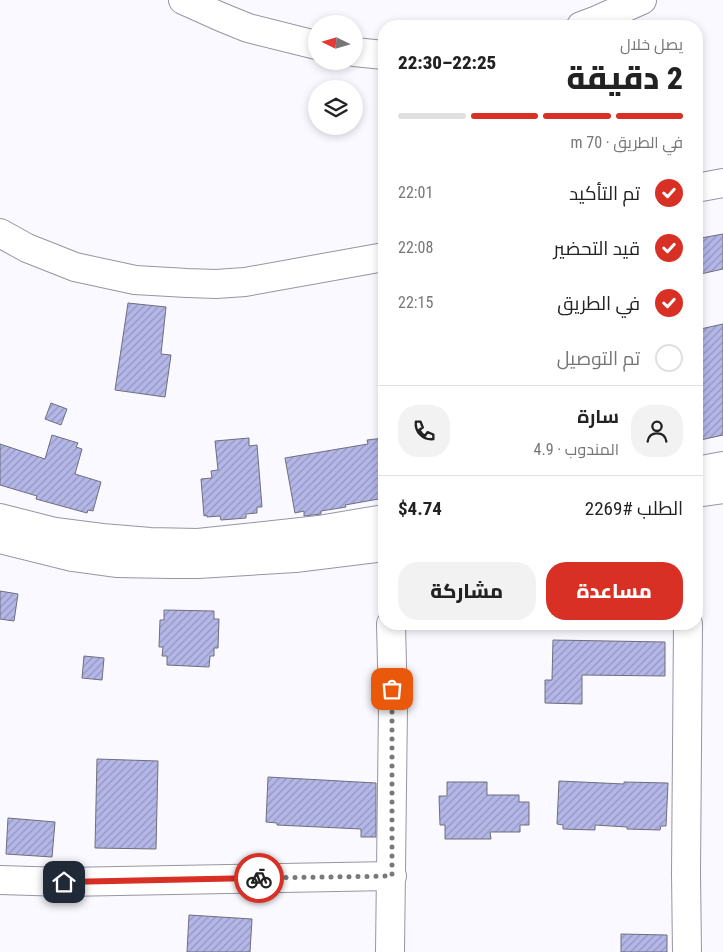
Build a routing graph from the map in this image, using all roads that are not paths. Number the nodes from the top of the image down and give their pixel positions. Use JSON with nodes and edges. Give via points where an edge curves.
{"nodes":[{"id":1,"x":183,"y":0,"type":"edge"},
{"id":2,"x":642,"y":0,"type":"edge"},
{"id":3,"x":597,"y":20,"type":"edge"},
{"id":4,"x":308,"y":43,"type":"edge"},
{"id":5,"x":363,"y":53,"type":"edge"},
{"id":6,"x":378,"y":54,"type":"edge"},
{"id":7,"x":723,"y":183,"type":"edge"},
{"id":8,"x":703,"y":187,"type":"edge"},
{"id":9,"x":0,"y":233,"type":"edge"},
{"id":10,"x":378,"y":257,"type":"edge"},
{"id":11,"x":723,"y":466,"type":"edge"},
{"id":12,"x":703,"y":469,"type":"edge"},
{"id":13,"x":723,"y":489,"type":"edge"},
{"id":14,"x":703,"y":493,"type":"edge"},
{"id":15,"x":0,"y":518,"type":"edge"},
{"id":16,"x":378,"y":520,"type":"edge"},
{"id":17,"x":0,"y":539,"type":"edge"},
{"id":18,"x":378,"y":548,"type":"edge"},
{"id":19,"x":391,"y":630,"type":"edge"},
{"id":20,"x":688,"y":630,"type":"edge"},
{"id":21,"x":392,"y":876,"type":"junction"},
{"id":22,"x":0,"y":880,"type":"edge"},
{"id":23,"x":390,"y":952,"type":"edge"},
{"id":24,"x":687,"y":952,"type":"edge"}],
"edges":[{"from":1,"to":4,"type":"street","via":[[248,28]]},
{"from":2,"to":3,"type":"street"},
{"from":5,"to":6,"type":"street"},
{"from":7,"to":8,"type":"street"},
{"from":9,"to":10,"type":"street","via":[[27,248],[75,267],[135,280],[216,284],[245,282]]},
{"from":11,"to":12,"type":"street"},
{"from":13,"to":14,"type":"street"},
{"from":15,"to":16,"type":"street","via":[[92,537],[198,543]]},
{"from":17,"to":18,"type":"street","via":[[72,557],[149,564],[295,558]]},
{"from":19,"to":21,"type":"street"},
{"from":20,"to":24,"type":"street"},
{"from":21,"to":22,"type":"street","via":[[64,882]]},
{"from":21,"to":23,"type":"street"}]}
